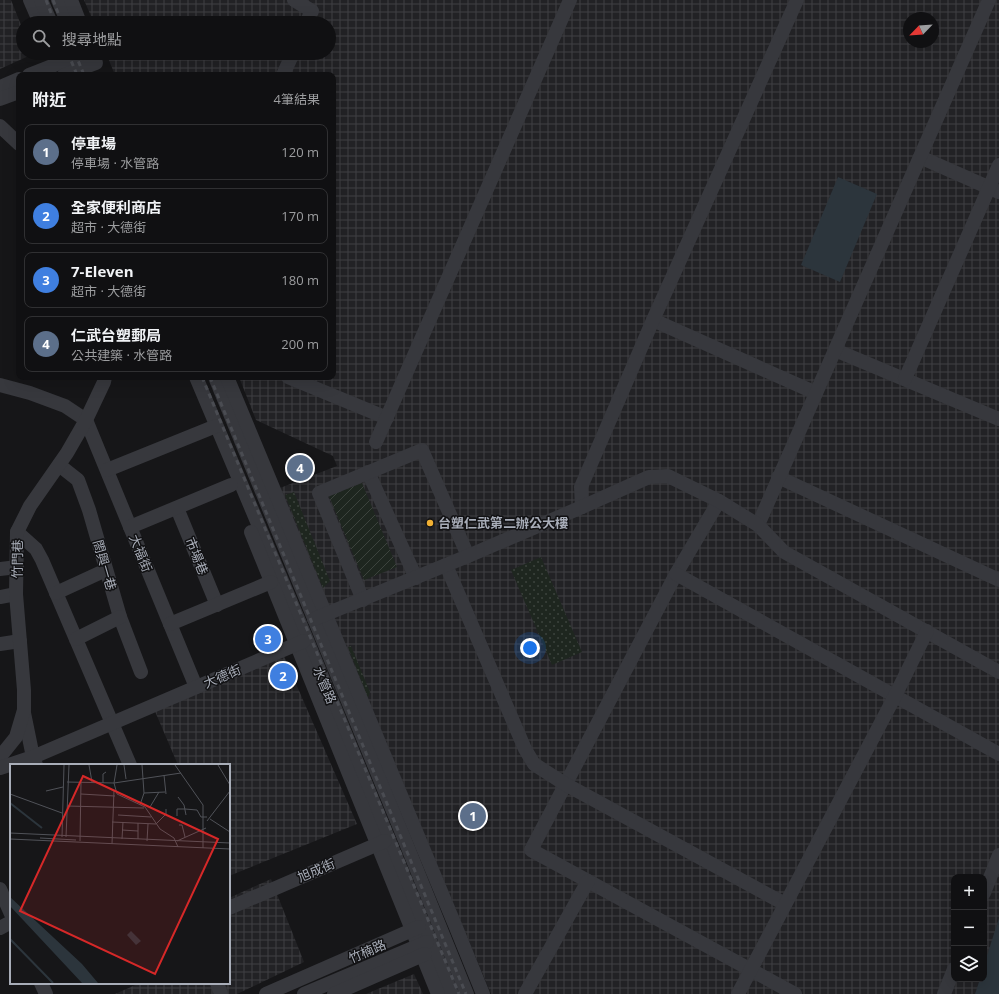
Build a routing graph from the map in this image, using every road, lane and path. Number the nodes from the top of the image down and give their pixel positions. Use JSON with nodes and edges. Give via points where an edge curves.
{"nodes":[{"id":1,"x":30,"y":0,"type":"edge"},
{"id":2,"x":41,"y":0,"type":"edge"},
{"id":3,"x":58,"y":0,"type":"edge"},
{"id":4,"x":71,"y":0,"type":"edge"},
{"id":5,"x":294,"y":0,"type":"edge"},
{"id":6,"x":570,"y":0,"type":"edge"},
{"id":7,"x":797,"y":0,"type":"edge"},
{"id":8,"x":989,"y":0,"type":"edge"},
{"id":9,"x":37,"y":16,"type":"edge"},
{"id":10,"x":48,"y":16,"type":"edge"},
{"id":11,"x":65,"y":16,"type":"edge"},
{"id":12,"x":77,"y":16,"type":"edge"},
{"id":13,"x":310,"y":16,"type":"edge"},
{"id":14,"x":290,"y":60,"type":"edge"},
{"id":15,"x":89,"y":62,"type":"edge"},
{"id":16,"x":64,"y":66,"type":"edge"},
{"id":17,"x":41,"y":72,"type":"edge"},
{"id":18,"x":284,"y":72,"type":"edge"},
{"id":19,"x":16,"y":80,"type":"edge"},
{"id":20,"x":0,"y":86,"type":"edge"},
{"id":21,"x":16,"y":93,"type":"edge"},
{"id":22,"x":0,"y":99,"type":"edge"},
{"id":23,"x":0,"y":126,"type":"edge"},
{"id":24,"x":16,"y":141,"type":"edge"},
{"id":25,"x":920,"y":157,"type":"junction"},
{"id":26,"x":999,"y":165,"type":"edge"},
{"id":27,"x":994,"y":190,"type":"edge"},
{"id":28,"x":653,"y":320,"type":"junction"},
{"id":29,"x":835,"y":350,"type":"junction"},
{"id":30,"x":905,"y":379,"type":"junction"},
{"id":31,"x":104,"y":380,"type":"edge"},
{"id":32,"x":188,"y":380,"type":"edge"},
{"id":33,"x":197,"y":380,"type":"edge"},
{"id":34,"x":216,"y":380,"type":"edge"},
{"id":35,"x":228,"y":380,"type":"edge"},
{"id":36,"x":295,"y":380,"type":"edge"},
{"id":37,"x":0,"y":385,"type":"edge"},
{"id":38,"x":816,"y":393,"type":"junction"},
{"id":39,"x":387,"y":418,"type":"junction"},
{"id":40,"x":999,"y":419,"type":"edge"},
{"id":41,"x":86,"y":420,"type":"junction"},
{"id":42,"x":212,"y":427,"type":"junction"},
{"id":43,"x":376,"y":442,"type":"dead end"},
{"id":44,"x":58,"y":465,"type":"junction"},
{"id":45,"x":107,"y":470,"type":"junction"},
{"id":46,"x":368,"y":472,"type":"junction"},
{"id":47,"x":778,"y":478,"type":"junction"},
{"id":48,"x":231,"y":485,"type":"junction"},
{"id":49,"x":719,"y":501,"type":"junction"},
{"id":50,"x":582,"y":507,"type":"junction"},
{"id":51,"x":177,"y":508,"type":"junction"},
{"id":52,"x":758,"y":524,"type":"junction"},
{"id":53,"x":130,"y":527,"type":"junction"},
{"id":54,"x":17,"y":532,"type":"junction"},
{"id":55,"x":468,"y":556,"type":"junction"},
{"id":56,"x":446,"y":565,"type":"junction"},
{"id":57,"x":17,"y":567,"type":"junction"},
{"id":58,"x":0,"y":569,"type":"edge"},
{"id":59,"x":106,"y":570,"type":"junction"},
{"id":60,"x":676,"y":574,"type":"junction"},
{"id":61,"x":416,"y":578,"type":"junction"},
{"id":62,"x":999,"y":580,"type":"edge"},
{"id":63,"x":271,"y":582,"type":"junction"},
{"id":64,"x":56,"y":593,"type":"junction"},
{"id":65,"x":16,"y":594,"type":"junction"},
{"id":66,"x":0,"y":597,"type":"edge"},
{"id":67,"x":363,"y":600,"type":"junction"},
{"id":68,"x":217,"y":604,"type":"junction"},
{"id":69,"x":120,"y":617,"type":"junction"},
{"id":70,"x":320,"y":617,"type":"junction"},
{"id":71,"x":170,"y":624,"type":"junction"},
{"id":72,"x":927,"y":631,"type":"junction"},
{"id":73,"x":326,"y":632,"type":"junction"},
{"id":74,"x":76,"y":639,"type":"junction"},
{"id":75,"x":20,"y":641,"type":"junction"},
{"id":76,"x":302,"y":642,"type":"junction"},
{"id":77,"x":0,"y":644,"type":"edge"},
{"id":78,"x":141,"y":672,"type":"dead end"},
{"id":79,"x":999,"y":672,"type":"edge"},
{"id":80,"x":196,"y":687,"type":"junction"},
{"id":81,"x":895,"y":696,"type":"junction"},
{"id":82,"x":24,"y":710,"type":"junction"},
{"id":83,"x":112,"y":722,"type":"junction"},
{"id":84,"x":999,"y":754,"type":"edge"},
{"id":85,"x":0,"y":758,"type":"edge"},
{"id":86,"x":35,"y":761,"type":"edge"},
{"id":87,"x":20,"y":764,"type":"edge"},
{"id":88,"x":130,"y":764,"type":"edge"},
{"id":89,"x":10,"y":766,"type":"edge"},
{"id":90,"x":0,"y":768,"type":"edge"},
{"id":91,"x":565,"y":784,"type":"junction"},
{"id":92,"x":402,"y":832,"type":"junction"},
{"id":93,"x":383,"y":842,"type":"junction"},
{"id":94,"x":999,"y":855,"type":"edge"},
{"id":95,"x":588,"y":881,"type":"junction"},
{"id":96,"x":987,"y":885,"type":"edge"},
{"id":97,"x":0,"y":889,"type":"edge"},
{"id":98,"x":784,"y":904,"type":"junction"},
{"id":99,"x":230,"y":908,"type":"edge"},
{"id":100,"x":10,"y":912,"type":"edge"},
{"id":101,"x":10,"y":923,"type":"edge"},
{"id":102,"x":456,"y":925,"type":"junction"},
{"id":103,"x":0,"y":928,"type":"edge"},
{"id":104,"x":418,"y":928,"type":"junction"},
{"id":105,"x":442,"y":931,"type":"junction"},
{"id":106,"x":426,"y":948,"type":"junction"},
{"id":107,"x":750,"y":970,"type":"junction"},
{"id":108,"x":951,"y":976,"type":"edge"},
{"id":109,"x":217,"y":984,"type":"edge"},
{"id":110,"x":269,"y":993,"type":"edge"},
{"id":111,"x":221,"y":994,"type":"edge"},
{"id":112,"x":304,"y":994,"type":"edge"},
{"id":113,"x":334,"y":994,"type":"edge"},
{"id":114,"x":438,"y":994,"type":"edge"},
{"id":115,"x":452,"y":994,"type":"edge"},
{"id":116,"x":467,"y":994,"type":"edge"},
{"id":117,"x":483,"y":994,"type":"edge"},
{"id":118,"x":525,"y":994,"type":"edge"},
{"id":119,"x":738,"y":994,"type":"edge"},
{"id":120,"x":795,"y":994,"type":"edge"},
{"id":121,"x":944,"y":994,"type":"edge"}],
"edges":[{"from":1,"to":9,"type":"street"},
{"from":2,"to":10,"type":"street"},
{"from":3,"to":11,"type":"street"},
{"from":4,"to":12,"type":"street"},
{"from":5,"to":13,"type":"street","via":[[312,11]]},
{"from":6,"to":39,"type":"street"},
{"from":7,"to":28,"type":"street"},
{"from":8,"to":25,"type":"street"},
{"from":14,"to":18,"type":"street"},
{"from":15,"to":16,"type":"street"},
{"from":16,"to":17,"type":"street"},
{"from":19,"to":20,"type":"street"},
{"from":21,"to":22,"type":"street"},
{"from":23,"to":24,"type":"street"},
{"from":25,"to":27,"type":"street"},
{"from":25,"to":29,"type":"street"},
{"from":26,"to":27,"type":"street"},
{"from":27,"to":30,"type":"street"},
{"from":28,"to":38,"type":"street"},
{"from":28,"to":50,"type":"street","via":[[581,487]]},
{"from":29,"to":30,"type":"street"},
{"from":29,"to":38,"type":"street"},
{"from":30,"to":40,"type":"street"},
{"from":31,"to":41,"type":"street","name":"竹門巷"},
{"from":32,"to":42,"type":"street","name":"水管路"},
{"from":33,"to":42,"type":"street","name":"水管路"},
{"from":34,"to":70,"type":"street","name":"水管路"},
{"from":35,"to":70,"type":"street","name":"水管路"},
{"from":36,"to":39,"type":"street"},
{"from":37,"to":41,"type":"street","via":[[65,406]]},
{"from":38,"to":47,"type":"street"},
{"from":39,"to":43,"type":"street"},
{"from":41,"to":44,"type":"street","name":"竹門巷"},
{"from":41,"to":45,"type":"street","name":"大福街"},
{"from":42,"to":45,"type":"street"},
{"from":42,"to":48,"type":"street","name":"水管路"},
{"from":42,"to":76,"type":"street","name":"水管路"},
{"from":44,"to":54,"type":"street","name":"竹門巷","via":[[30,506]]},
{"from":44,"to":59,"type":"street","name":"閤興一巷","via":[[78,480]]},
{"from":45,"to":53,"type":"street","name":"大福街"},
{"from":46,"to":55,"type":"street","via":[[422,450]]},
{"from":46,"to":61,"type":"street"},
{"from":46,"to":67,"type":"street","via":[[319,494]]},
{"from":47,"to":52,"type":"street"},
{"from":47,"to":62,"type":"street"},
{"from":48,"to":51,"type":"street"},
{"from":48,"to":63,"type":"street","name":"水管路"},
{"from":49,"to":50,"type":"street","via":[[668,476],[649,476]]},
{"from":49,"to":52,"type":"street"},
{"from":49,"to":60,"type":"street"},
{"from":50,"to":55,"type":"street"},
{"from":51,"to":53,"type":"street"},
{"from":51,"to":68,"type":"street","name":"市場巷"},
{"from":52,"to":72,"type":"street","via":[[784,552]]},
{"from":53,"to":71,"type":"street","name":"大福街"},
{"from":54,"to":57,"type":"street","name":"竹門巷"},
{"from":54,"to":64,"type":"street","via":[[36,549]]},
{"from":55,"to":56,"type":"street"},
{"from":56,"to":61,"type":"street"},
{"from":56,"to":91,"type":"street","via":[[525,749],[534,764]]},
{"from":57,"to":58,"type":"street"},
{"from":57,"to":65,"type":"street","name":"竹門巷"},
{"from":59,"to":64,"type":"street"},
{"from":59,"to":69,"type":"street","name":"閤興一巷"},
{"from":60,"to":81,"type":"street"},
{"from":60,"to":91,"type":"street"},
{"from":61,"to":67,"type":"street"},
{"from":63,"to":68,"type":"street"},
{"from":63,"to":76,"type":"street","name":"水管路"},
{"from":64,"to":74,"type":"street"},
{"from":65,"to":66,"type":"street"},
{"from":65,"to":75,"type":"street","name":"竹門巷"},
{"from":67,"to":70,"type":"street"},
{"from":68,"to":71,"type":"street"},
{"from":69,"to":74,"type":"street"},
{"from":69,"to":78,"type":"street","name":"閤興一巷"},
{"from":70,"to":73,"type":"street","name":"水管路"},
{"from":71,"to":80,"type":"street","name":"大福街"},
{"from":72,"to":79,"type":"street"},
{"from":72,"to":81,"type":"street"},
{"from":73,"to":76,"type":"street","name":"大德街"},
{"from":73,"to":92,"type":"street","name":"水管路"},
{"from":73,"to":102,"type":"street","name":"水管路"},
{"from":74,"to":83,"type":"street"},
{"from":75,"to":77,"type":"street"},
{"from":75,"to":82,"type":"street","name":"竹門巷"},
{"from":76,"to":80,"type":"street","name":"大德街"},
{"from":76,"to":93,"type":"street","name":"水管路"},
{"from":80,"to":83,"type":"street","name":"大德街"},
{"from":81,"to":84,"type":"street"},
{"from":81,"to":98,"type":"street"},
{"from":82,"to":85,"type":"street","name":"竹門巷","via":[[16,737]]},
{"from":82,"to":86,"type":"street"},
{"from":83,"to":86,"type":"street","name":"大德街"},
{"from":83,"to":88,"type":"street"},
{"from":86,"to":87,"type":"street","name":"大德街"},
{"from":89,"to":90,"type":"street","name":"大德街"},
{"from":91,"to":95,"type":"street","via":[[531,850]]},
{"from":91,"to":98,"type":"street"},
{"from":92,"to":93,"type":"street","name":"旭成街"},
{"from":92,"to":105,"type":"street","name":"水管路"},
{"from":93,"to":99,"type":"street","name":"旭成街"},
{"from":93,"to":104,"type":"street","name":"水管路"},
{"from":94,"to":96,"type":"street"},
{"from":95,"to":107,"type":"street"},
{"from":95,"to":118,"type":"street"},
{"from":97,"to":100,"type":"street"},
{"from":98,"to":107,"type":"street"},
{"from":101,"to":103,"type":"street"},
{"from":102,"to":105,"type":"street","name":"竹楠路"},
{"from":102,"to":117,"type":"street","name":"水管路"},
{"from":104,"to":105,"type":"street","name":"竹楠路"},
{"from":104,"to":106,"type":"street","name":"水管路"},
{"from":104,"to":110,"type":"street","name":"竹楠路"},
{"from":105,"to":106,"type":"street","name":"竹楠路"},
{"from":105,"to":116,"type":"street","name":"水管路"},
{"from":106,"to":112,"type":"street","name":"竹楠路"},
{"from":106,"to":113,"type":"street","name":"竹楠路"},
{"from":106,"to":114,"type":"street","name":"水管路"},
{"from":106,"to":115,"type":"street","name":"水管路"},
{"from":107,"to":119,"type":"street"},
{"from":107,"to":120,"type":"street"},
{"from":108,"to":121,"type":"street"},
{"from":109,"to":111,"type":"street"}]}
